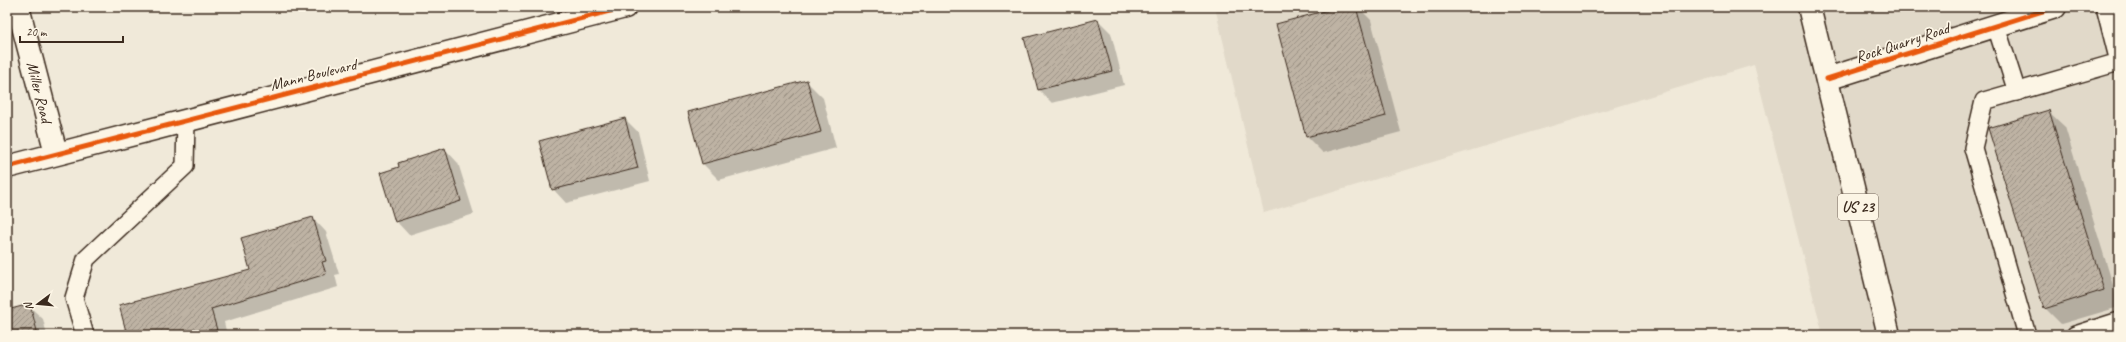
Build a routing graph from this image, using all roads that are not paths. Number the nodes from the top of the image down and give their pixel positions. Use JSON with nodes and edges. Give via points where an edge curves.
{"nodes":[{"id":1,"x":18,"y":7,"type":"edge"},
{"id":2,"x":625,"y":7,"type":"edge"},
{"id":3,"x":1809,"y":7,"type":"edge"},
{"id":4,"x":2055,"y":7,"type":"edge"},
{"id":5,"x":2105,"y":7,"type":"edge"},
{"id":6,"x":1996,"y":26,"type":"junction"},
{"id":7,"x":1826,"y":79,"type":"junction"},
{"id":8,"x":2017,"y":92,"type":"junction"},
{"id":9,"x":186,"y":120,"type":"junction"},
{"id":10,"x":56,"y":153,"type":"junction"},
{"id":11,"x":7,"y":167,"type":"edge"},
{"id":12,"x":2119,"y":321,"type":"edge"},
{"id":13,"x":85,"y":335,"type":"edge"},
{"id":14,"x":1889,"y":335,"type":"edge"},
{"id":15,"x":2027,"y":335,"type":"edge"},
{"id":16,"x":2075,"y":335,"type":"edge"}],
"edges":[{"from":1,"to":10,"type":"main road","name":"Miller Road"},
{"from":2,"to":9,"type":"main road","name":"Mann Boulevard"},
{"from":3,"to":7,"type":"main road","number":"US 23"},
{"from":4,"to":6,"type":"main road","name":"Rock Quarry Road"},
{"from":5,"to":8,"type":"lane","via":[[2119,62]]},
{"from":6,"to":7,"type":"main road","name":"Rock Quarry Road"},
{"from":6,"to":8,"type":"lane"},
{"from":7,"to":14,"type":"main road","number":"US 23"},
{"from":8,"to":15,"type":"lane","via":[[1984,101],[1973,148]]},
{"from":9,"to":10,"type":"main road","name":"Mann Boulevard"},
{"from":9,"to":13,"type":"lane","via":[[185,166],[86,259],[74,298]]},
{"from":10,"to":11,"type":"main road","name":"Mann Boulevard"},
{"from":12,"to":16,"type":"lane"}]}
